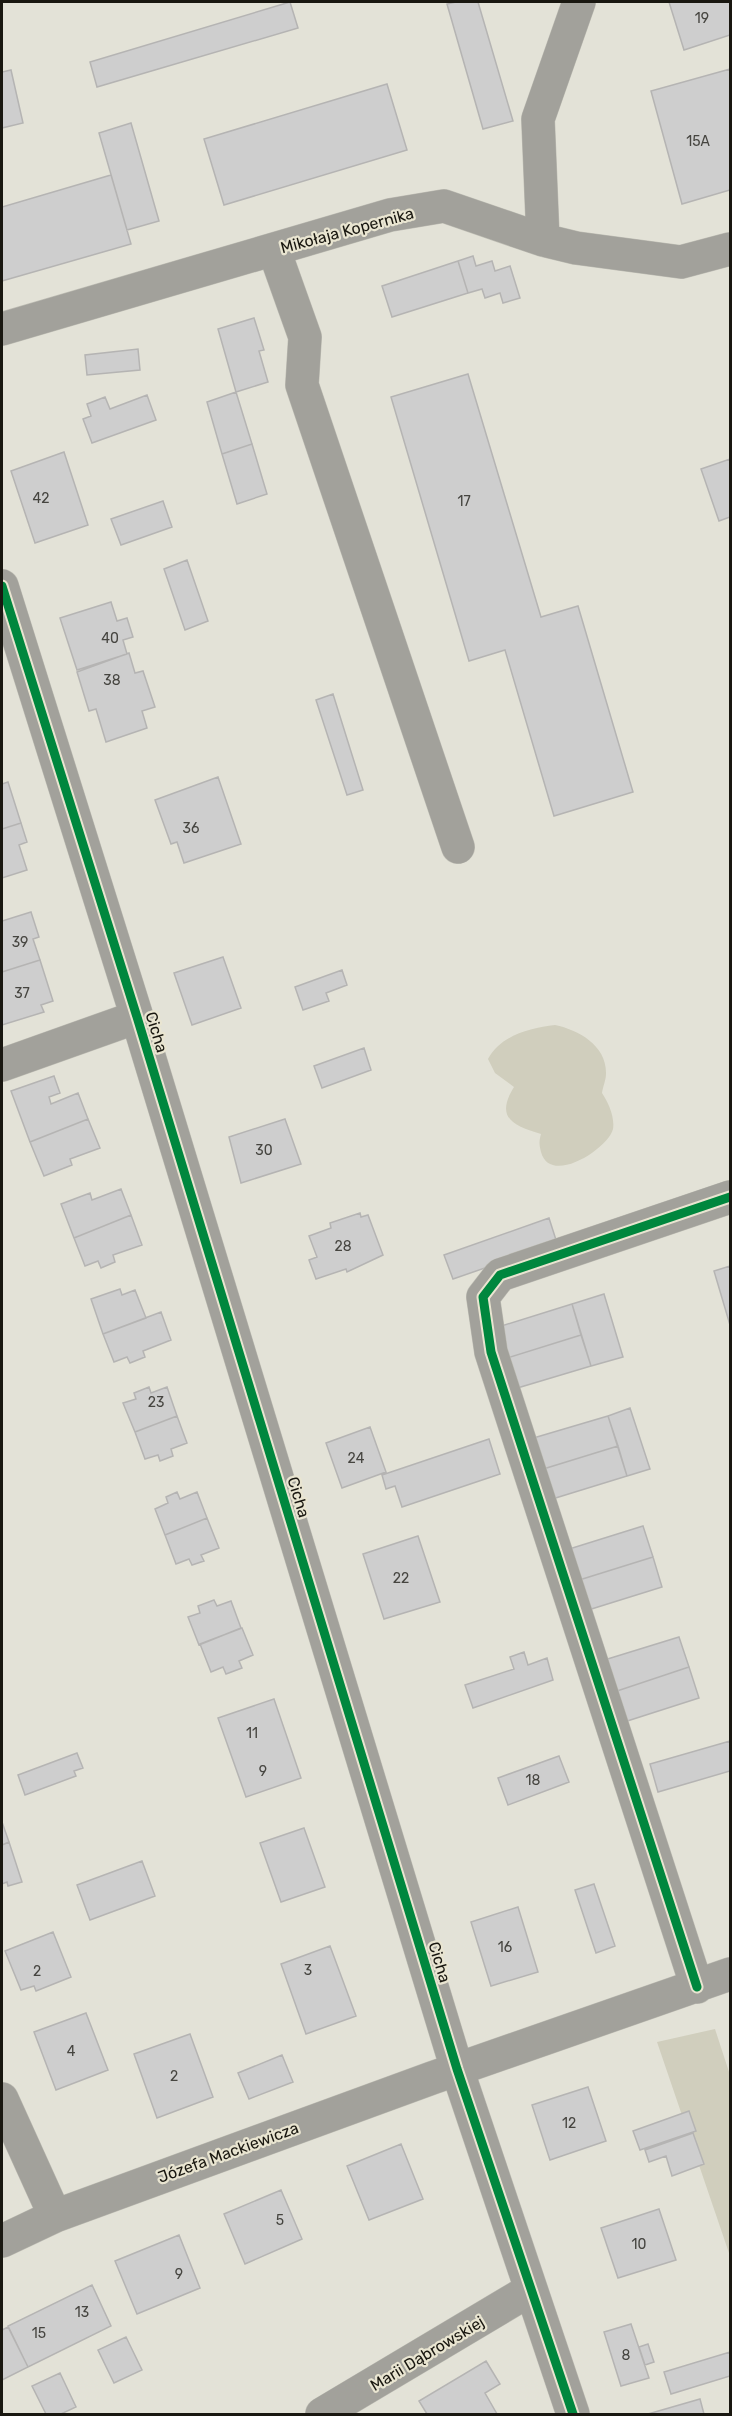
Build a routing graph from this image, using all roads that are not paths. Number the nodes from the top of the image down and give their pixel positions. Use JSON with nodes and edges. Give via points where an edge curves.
{"nodes":[{"id":1,"x":579,"y":2,"type":"edge"},
{"id":2,"x":543,"y":240,"type":"junction"},
{"id":3,"x":730,"y":249,"type":"edge"},
{"id":4,"x":274,"y":250,"type":"junction"},
{"id":5,"x":2,"y":329,"type":"edge"},
{"id":6,"x":2,"y":586,"type":"edge"},
{"id":7,"x":458,"y":847,"type":"dead end"},
{"id":8,"x":137,"y":1017,"type":"junction"},
{"id":9,"x":2,"y":1065,"type":"edge"},
{"id":10,"x":730,"y":1197,"type":"edge"},
{"id":11,"x":730,"y":1974,"type":"edge"},
{"id":12,"x":697,"y":1986,"type":"junction"},
{"id":13,"x":457,"y":2069,"type":"junction"},
{"id":14,"x":2,"y":2099,"type":"edge"},
{"id":15,"x":55,"y":2216,"type":"junction"},
{"id":16,"x":2,"y":2241,"type":"edge"},
{"id":17,"x":530,"y":2290,"type":"junction"},
{"id":18,"x":322,"y":2415,"type":"edge"},
{"id":19,"x":573,"y":2415,"type":"edge"}],
"edges":[{"from":1,"to":2,"type":"street","via":[[538,119]]},
{"from":2,"to":3,"type":"street","name":"Mikołaja Kopernika","via":[[681,262]]},
{"from":2,"to":4,"type":"street","name":"Mikołaja Kopernika","via":[[444,206],[390,216]]},
{"from":4,"to":5,"type":"street","name":"Mikołaja Kopernika"},
{"from":4,"to":7,"type":"street","via":[[305,337],[302,385]]},
{"from":6,"to":8,"type":"street","name":"Cicha"},
{"from":8,"to":9,"type":"street"},
{"from":8,"to":13,"type":"street","name":"Cicha"},
{"from":10,"to":12,"type":"street","via":[[500,1275],[483,1297],[491,1352]]},
{"from":11,"to":12,"type":"street"},
{"from":12,"to":13,"type":"street"},
{"from":13,"to":15,"type":"street","name":"Józefa Mackiewicza"},
{"from":13,"to":17,"type":"street","name":"Cicha"},
{"from":14,"to":15,"type":"street"},
{"from":15,"to":16,"type":"street","name":"Józefa Mackiewicza"},
{"from":17,"to":18,"type":"street","name":"Marii Dąbrowskiej"},
{"from":17,"to":19,"type":"street","name":"Cicha"}]}
